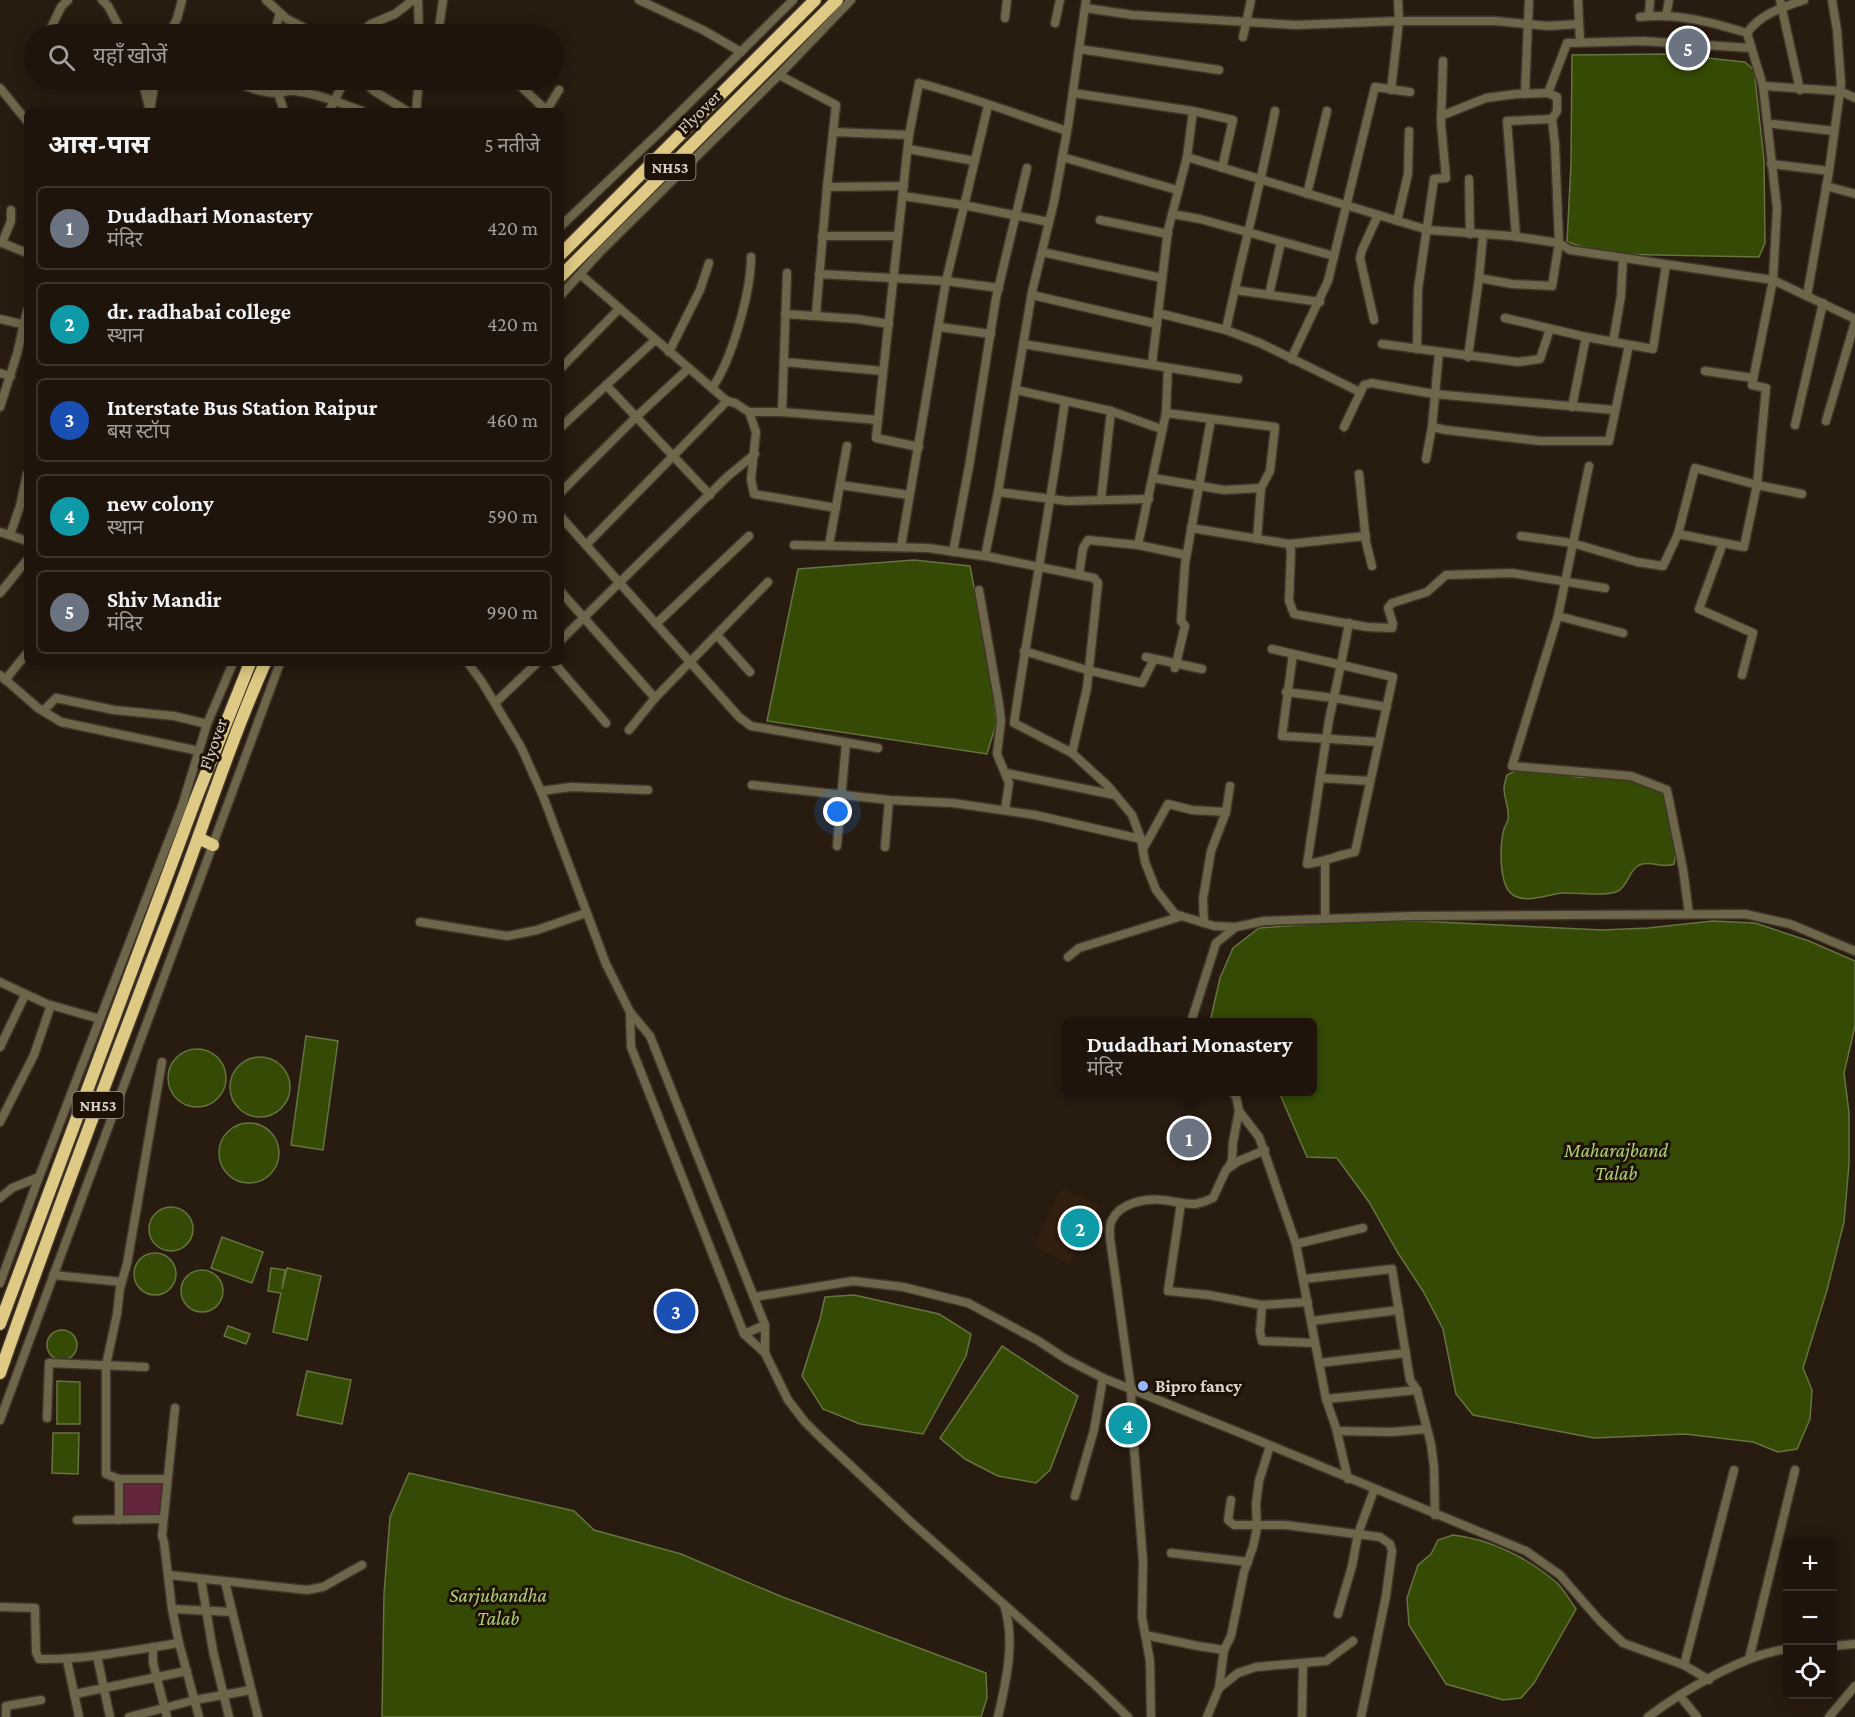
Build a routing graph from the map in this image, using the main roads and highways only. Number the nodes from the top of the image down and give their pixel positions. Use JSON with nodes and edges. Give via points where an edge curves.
{"nodes":[{"id":1,"x":816,"y":0,"type":"edge"},
{"id":2,"x":837,"y":0,"type":"edge"},
{"id":3,"x":564,"y":251,"type":"edge"},
{"id":4,"x":564,"y":273,"type":"edge"},
{"id":5,"x":249,"y":666,"type":"edge"},
{"id":6,"x":264,"y":666,"type":"edge"},
{"id":7,"x":198,"y":838,"type":"junction"},
{"id":8,"x":213,"y":845,"type":"road end"},
{"id":9,"x":0,"y":1324,"type":"edge"},
{"id":10,"x":0,"y":1373,"type":"edge"}],
"edges":[{"from":1,"to":3,"type":"highway","name":"Flyover","number":"NH53"},
{"from":2,"to":4,"type":"highway","name":"Flyover","number":"NH53"},
{"from":5,"to":9,"type":"highway","name":"Flyover","number":"NH53","via":[[187,808]]},
{"from":6,"to":7,"type":"highway","name":"Flyover","number":"NH53"},
{"from":7,"to":8,"type":"highway"},
{"from":7,"to":10,"type":"highway","number":"NH53"}]}
